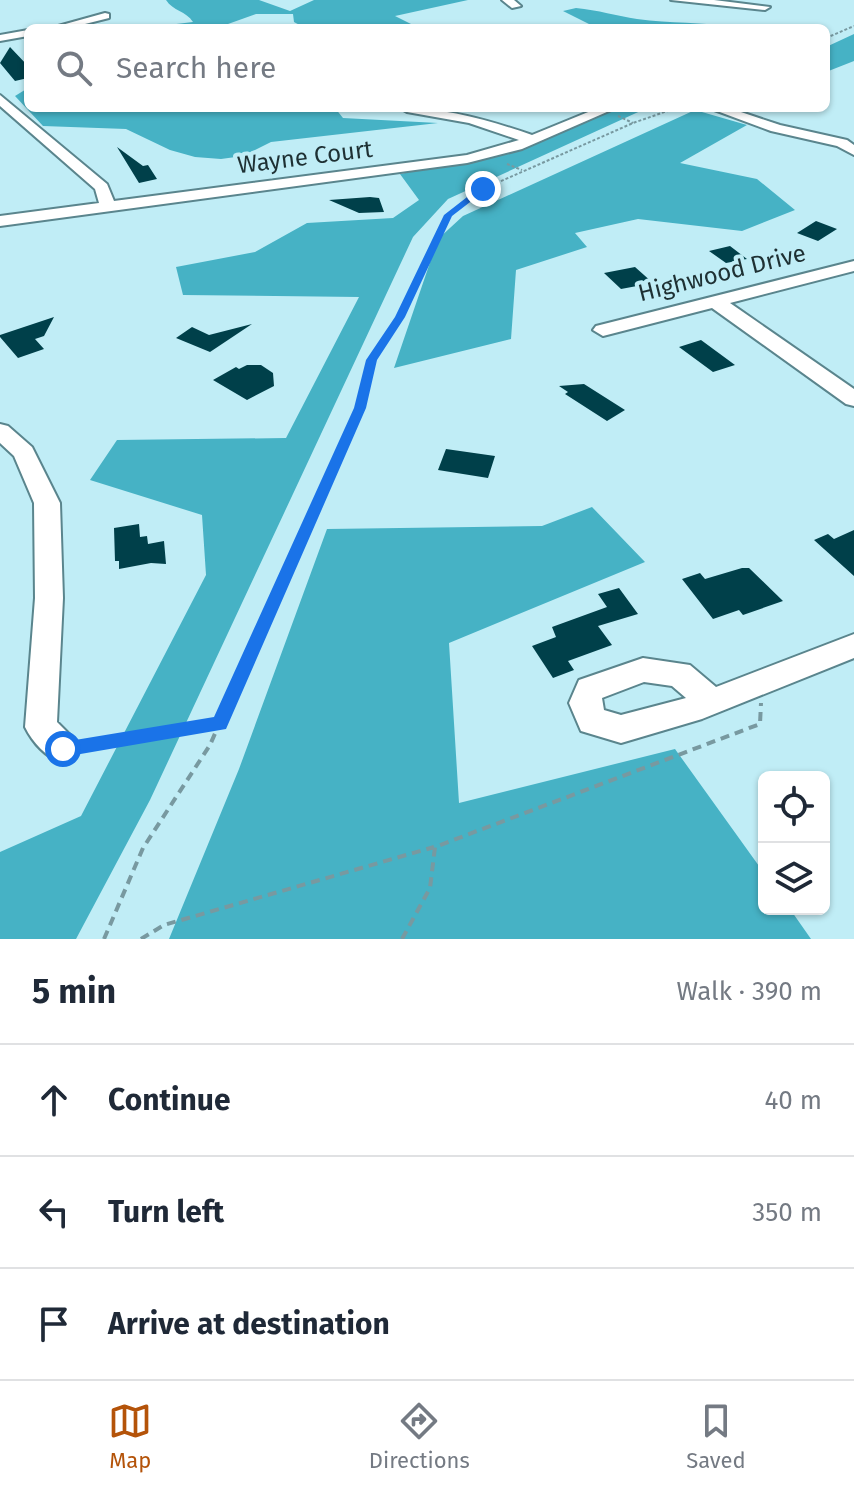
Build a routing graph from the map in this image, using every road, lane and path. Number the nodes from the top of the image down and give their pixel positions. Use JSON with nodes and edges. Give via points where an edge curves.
{"nodes":[{"id":1,"x":676,"y":0,"type":"edge"},
{"id":2,"x":765,"y":7,"type":"dead end"},
{"id":3,"x":105,"y":16,"type":"dead end"},
{"id":4,"x":72,"y":24,"type":"edge"},
{"id":5,"x":854,"y":26,"type":"edge"},
{"id":6,"x":24,"y":34,"type":"edge"},
{"id":7,"x":830,"y":36,"type":"edge"},
{"id":8,"x":0,"y":38,"type":"edge"},
{"id":9,"x":0,"y":99,"type":"edge"},
{"id":10,"x":431,"y":112,"type":"edge"},
{"id":11,"x":600,"y":112,"type":"edge"},
{"id":12,"x":665,"y":112,"type":"edge"},
{"id":13,"x":728,"y":112,"type":"edge"},
{"id":14,"x":533,"y":140,"type":"junction"},
{"id":15,"x":854,"y":151,"type":"edge"},
{"id":16,"x":108,"y":206,"type":"junction"},
{"id":17,"x":0,"y":221,"type":"edge"},
{"id":18,"x":854,"y":266,"type":"edge"},
{"id":19,"x":717,"y":303,"type":"junction"},
{"id":20,"x":603,"y":330,"type":"dead end"},
{"id":21,"x":854,"y":399,"type":"edge"},
{"id":22,"x":0,"y":431,"type":"edge"},
{"id":23,"x":12,"y":457,"type":"edge"},
{"id":24,"x":854,"y":646,"type":"edge"},
{"id":25,"x":762,"y":682,"type":"junction"},
{"id":26,"x":712,"y":702,"type":"dead end"},
{"id":27,"x":220,"y":724,"type":"junction"},
{"id":28,"x":63,"y":749,"type":"joint"},
{"id":29,"x":435,"y":847,"type":"junction"},
{"id":30,"x":104,"y":939,"type":"edge"},
{"id":31,"x":141,"y":939,"type":"edge"},
{"id":32,"x":402,"y":939,"type":"edge"}],
"edges":[{"from":1,"to":2,"type":"street"},
{"from":3,"to":4,"type":"street"},
{"from":5,"to":7,"type":"path"},
{"from":6,"to":8,"type":"street"},
{"from":9,"to":16,"type":"street","via":[[102,187]]},
{"from":10,"to":14,"type":"street","via":[[472,119]]},
{"from":11,"to":14,"type":"street","name":"Wayne Court"},
{"from":12,"to":27,"type":"path","via":[[483,189],[448,215],[400,317],[372,360],[360,408]]},
{"from":13,"to":15,"type":"street","via":[[842,143]]},
{"from":14,"to":16,"type":"street","name":"Wayne Court","via":[[467,159]]},
{"from":16,"to":17,"type":"street","name":"Wayne Court"},
{"from":18,"to":19,"type":"street","name":"Highwood Drive"},
{"from":19,"to":20,"type":"street","name":"Highwood Drive"},
{"from":19,"to":21,"type":"street"},
{"from":22,"to":23,"type":"street"},
{"from":23,"to":28,"type":"street","via":[[47,503],[41,727]]},
{"from":24,"to":25,"type":"street"},
{"from":25,"to":26,"type":"street"},
{"from":25,"to":29,"type":"path","via":[[760,724]]},
{"from":27,"to":28,"type":"path"},
{"from":27,"to":30,"type":"path","via":[[143,848]]},
{"from":29,"to":31,"type":"path","via":[[164,925]]},
{"from":29,"to":32,"type":"path","via":[[430,888]]}]}
